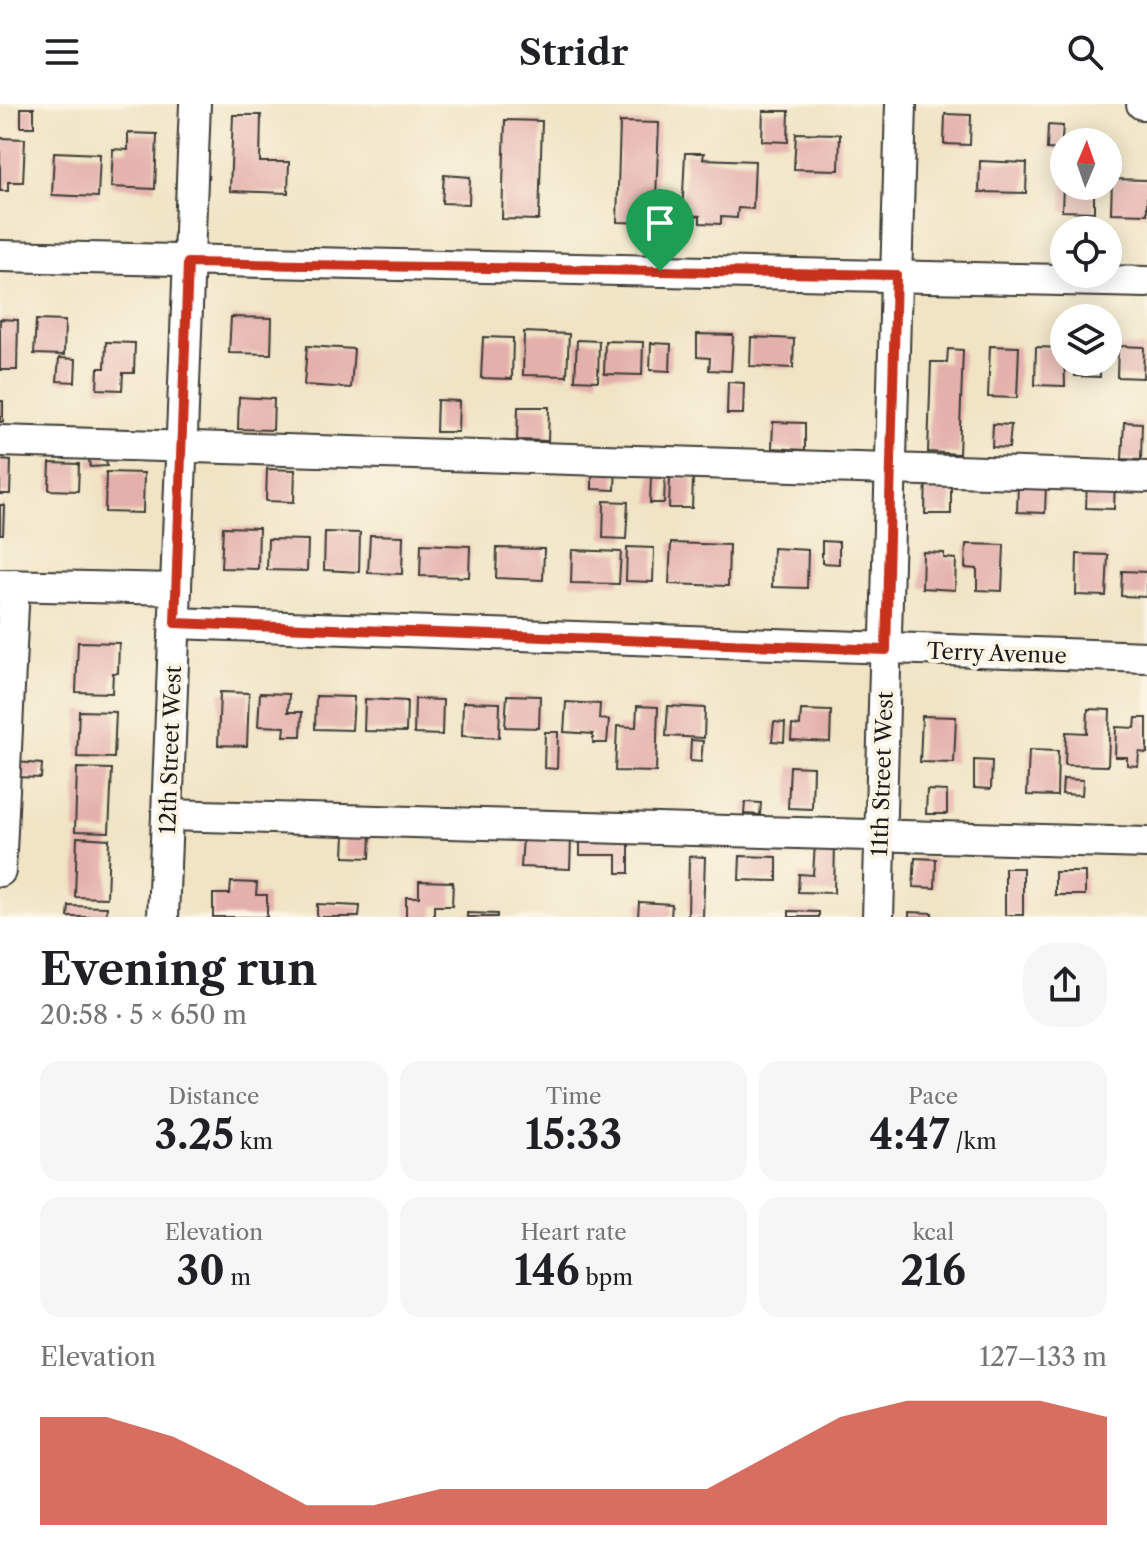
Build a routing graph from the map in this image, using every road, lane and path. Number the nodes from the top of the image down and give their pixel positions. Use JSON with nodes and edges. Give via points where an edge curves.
{"nodes":[{"id":1,"x":195,"y":104,"type":"edge"},
{"id":2,"x":901,"y":104,"type":"edge"},
{"id":3,"x":0,"y":256,"type":"edge"},
{"id":4,"x":188,"y":263,"type":"junction"},
{"id":5,"x":896,"y":275,"type":"junction"},
{"id":6,"x":1147,"y":282,"type":"edge"},
{"id":7,"x":0,"y":441,"type":"edge"},
{"id":8,"x":182,"y":445,"type":"junction"},
{"id":9,"x":891,"y":470,"type":"junction"},
{"id":10,"x":1147,"y":477,"type":"edge"},
{"id":11,"x":7,"y":585,"type":"edge"},
{"id":12,"x":176,"y":589,"type":"junction"},
{"id":13,"x":175,"y":623,"type":"junction"},
{"id":14,"x":886,"y":650,"type":"junction"},
{"id":15,"x":1147,"y":657,"type":"edge"},
{"id":16,"x":167,"y":815,"type":"junction"},
{"id":17,"x":880,"y":836,"type":"junction"},
{"id":18,"x":1147,"y":843,"type":"edge"},
{"id":19,"x":0,"y":871,"type":"edge"},
{"id":20,"x":163,"y":917,"type":"edge"},
{"id":21,"x":878,"y":917,"type":"edge"}],
"edges":[{"from":1,"to":4,"type":"street","name":"12th Street West"},
{"from":2,"to":5,"type":"street","name":"11th Street West"},
{"from":3,"to":4,"type":"street"},
{"from":4,"to":5,"type":"street"},
{"from":4,"to":8,"type":"street","name":"12th Street West"},
{"from":5,"to":6,"type":"street"},
{"from":5,"to":9,"type":"street","name":"11th Street West"},
{"from":7,"to":8,"type":"street"},
{"from":8,"to":9,"type":"street"},
{"from":8,"to":12,"type":"street","name":"12th Street West"},
{"from":9,"to":10,"type":"street"},
{"from":9,"to":14,"type":"street","name":"11th Street West"},
{"from":11,"to":12,"type":"street"},
{"from":11,"to":19,"type":"street"},
{"from":12,"to":13,"type":"street","name":"12th Street West"},
{"from":13,"to":14,"type":"street","name":"Terry Avenue"},
{"from":13,"to":16,"type":"street","name":"12th Street West"},
{"from":14,"to":15,"type":"street","name":"Terry Avenue"},
{"from":14,"to":17,"type":"street","name":"11th Street West"},
{"from":16,"to":17,"type":"street"},
{"from":16,"to":20,"type":"street","name":"12th Street West"},
{"from":17,"to":18,"type":"street"},
{"from":17,"to":21,"type":"street","name":"11th Street West"}]}
